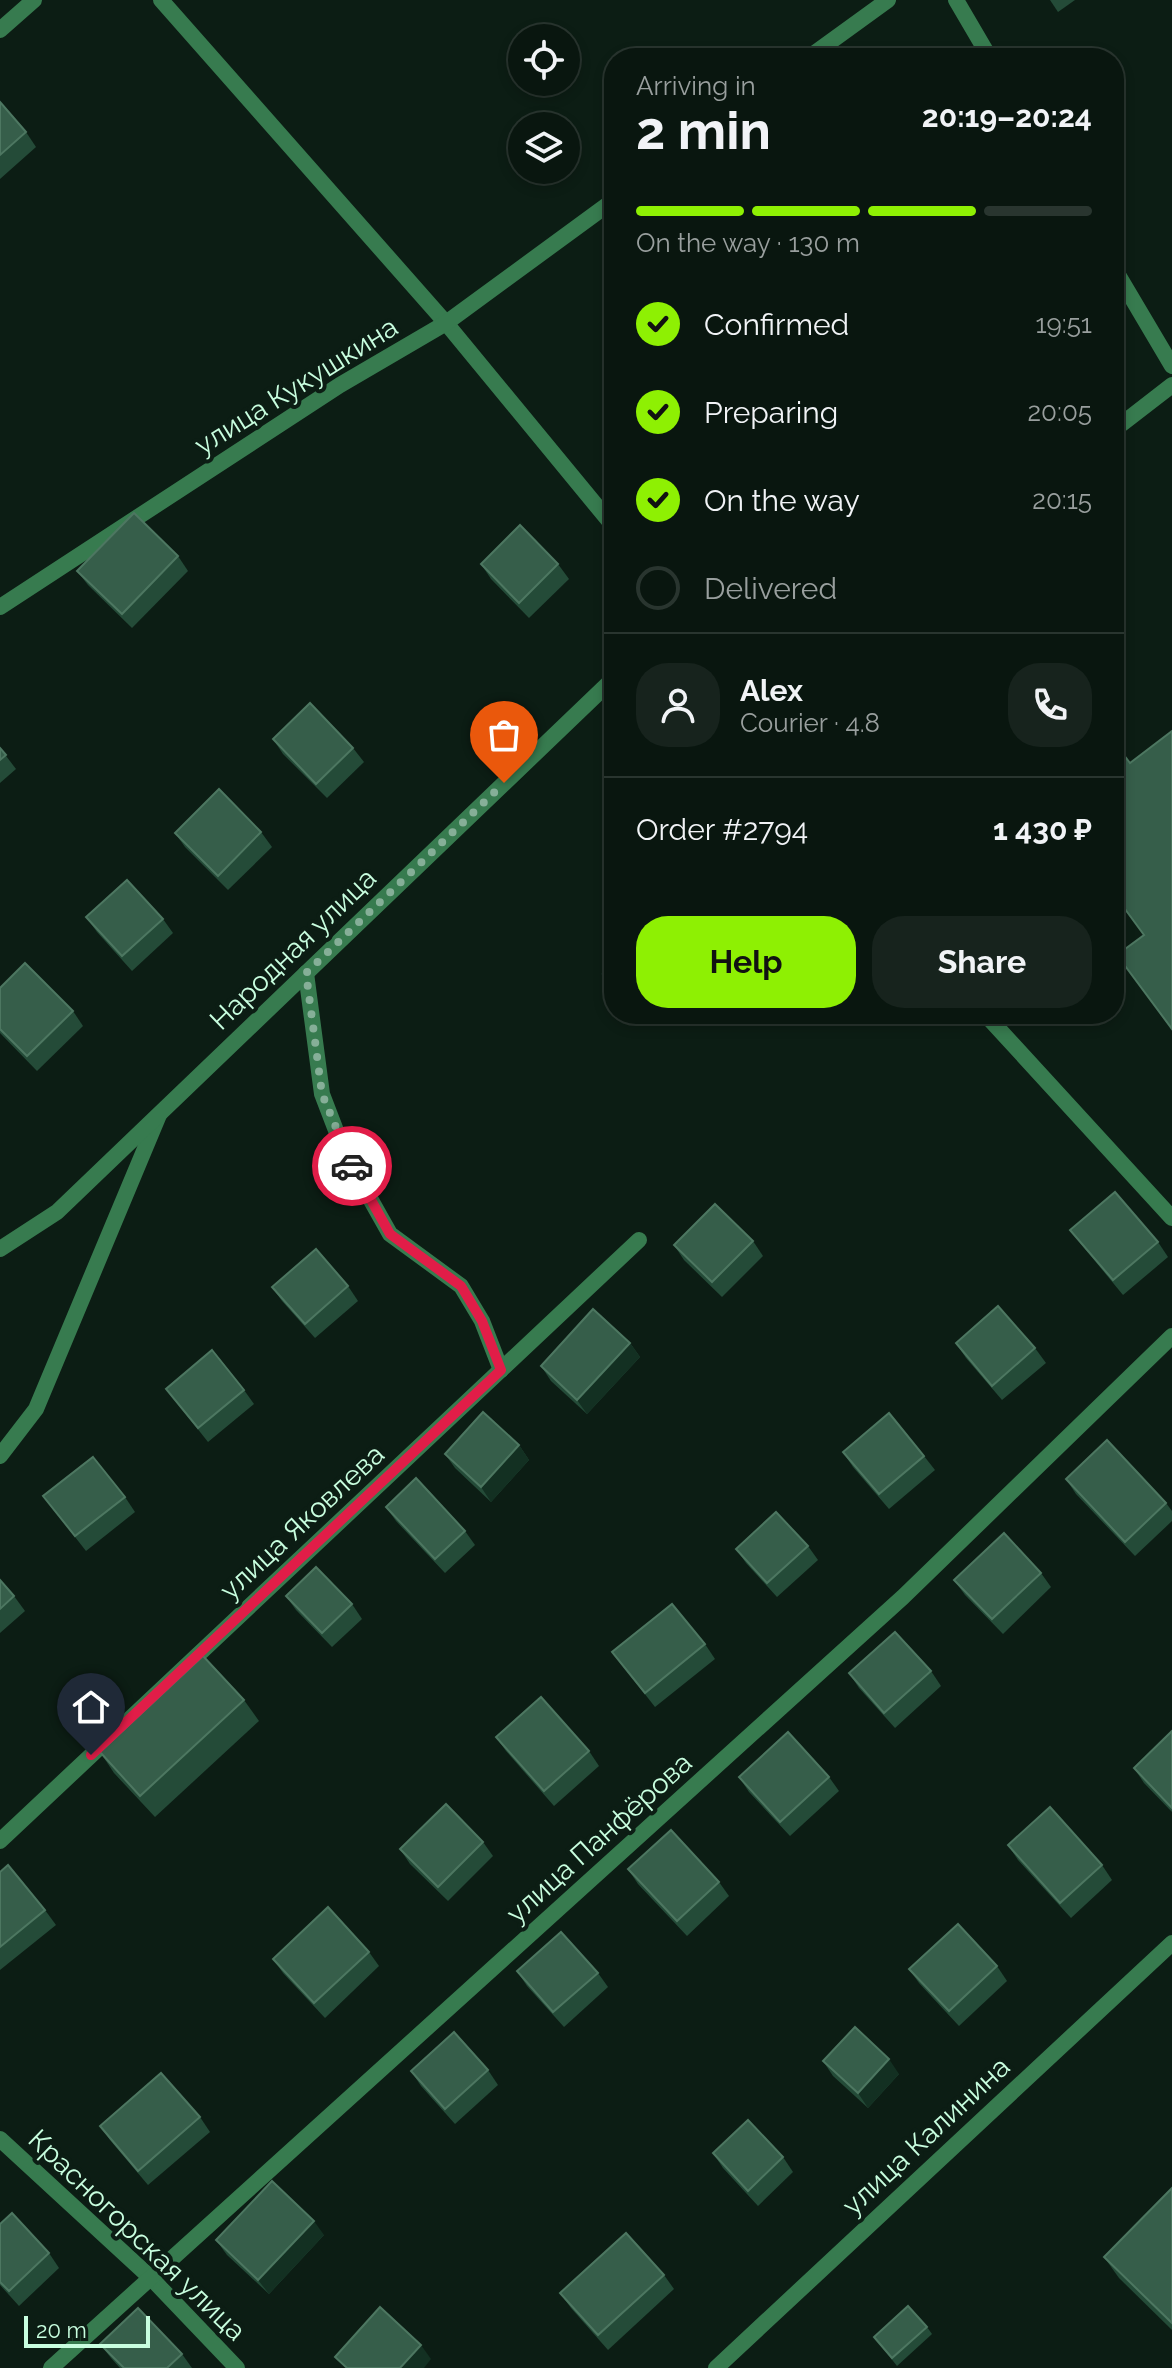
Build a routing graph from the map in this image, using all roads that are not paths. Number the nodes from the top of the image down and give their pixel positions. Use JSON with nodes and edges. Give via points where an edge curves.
{"nodes":[{"id":1,"x":34,"y":0,"type":"edge"},
{"id":2,"x":161,"y":0,"type":"edge"},
{"id":3,"x":888,"y":0,"type":"edge"},
{"id":4,"x":956,"y":0,"type":"edge"},
{"id":5,"x":0,"y":30,"type":"edge"},
{"id":6,"x":822,"y":48,"type":"edge"},
{"id":7,"x":984,"y":48,"type":"edge"},
{"id":8,"x":604,"y":207,"type":"edge"},
{"id":9,"x":1124,"y":285,"type":"edge"},
{"id":10,"x":446,"y":323,"type":"junction"},
{"id":11,"x":1172,"y":366,"type":"edge"},
{"id":12,"x":1172,"y":385,"type":"edge"},
{"id":13,"x":1124,"y":422,"type":"edge"},
{"id":14,"x":604,"y":515,"type":"edge"},
{"id":15,"x":0,"y":607,"type":"edge"},
{"id":16,"x":604,"y":688,"type":"edge"},
{"id":17,"x":306,"y":973,"type":"junction"},
{"id":18,"x":994,"y":1024,"type":"edge"},
{"id":19,"x":160,"y":1113,"type":"junction"},
{"id":20,"x":1172,"y":1218,"type":"edge"},
{"id":21,"x":639,"y":1240,"type":"dead end"},
{"id":22,"x":0,"y":1249,"type":"edge"},
{"id":23,"x":1172,"y":1336,"type":"edge"},
{"id":24,"x":501,"y":1370,"type":"junction"},
{"id":25,"x":0,"y":1456,"type":"edge"},
{"id":26,"x":0,"y":1841,"type":"edge"},
{"id":27,"x":1172,"y":1943,"type":"edge"},
{"id":28,"x":0,"y":2139,"type":"edge"},
{"id":29,"x":152,"y":2279,"type":"junction"},
{"id":30,"x":51,"y":2368,"type":"edge"},
{"id":31,"x":237,"y":2368,"type":"edge"},
{"id":32,"x":716,"y":2368,"type":"edge"}],
"edges":[{"from":1,"to":5,"type":"street"},
{"from":2,"to":10,"type":"street"},
{"from":3,"to":6,"type":"street"},
{"from":4,"to":7,"type":"street"},
{"from":8,"to":10,"type":"street","name":"улица Кукушкина"},
{"from":9,"to":11,"type":"street"},
{"from":10,"to":14,"type":"street"},
{"from":10,"to":15,"type":"street","name":"улица Кукушкина","via":[[340,385]]},
{"from":12,"to":13,"type":"street"},
{"from":16,"to":17,"type":"street","name":"Народная улица"},
{"from":17,"to":19,"type":"street","name":"Народная улица"},
{"from":17,"to":24,"type":"street","via":[[322,1094],[345,1154],[390,1234],[461,1286]]},
{"from":18,"to":20,"type":"street"},
{"from":19,"to":22,"type":"street","name":"Народная улица","via":[[57,1212]]},
{"from":19,"to":25,"type":"street","via":[[36,1409]]},
{"from":21,"to":24,"type":"street","name":"улица Яковлева"},
{"from":23,"to":29,"type":"street","name":"улица Панфёрова","via":[[892,1608]]},
{"from":24,"to":26,"type":"street","name":"улица Яковлева"},
{"from":27,"to":32,"type":"street","name":"улица Калинина"},
{"from":28,"to":29,"type":"street","name":"Красногорская улица"},
{"from":29,"to":30,"type":"street","name":"улица Панфёрова"},
{"from":29,"to":31,"type":"street","name":"Красногорская улица"}]}
